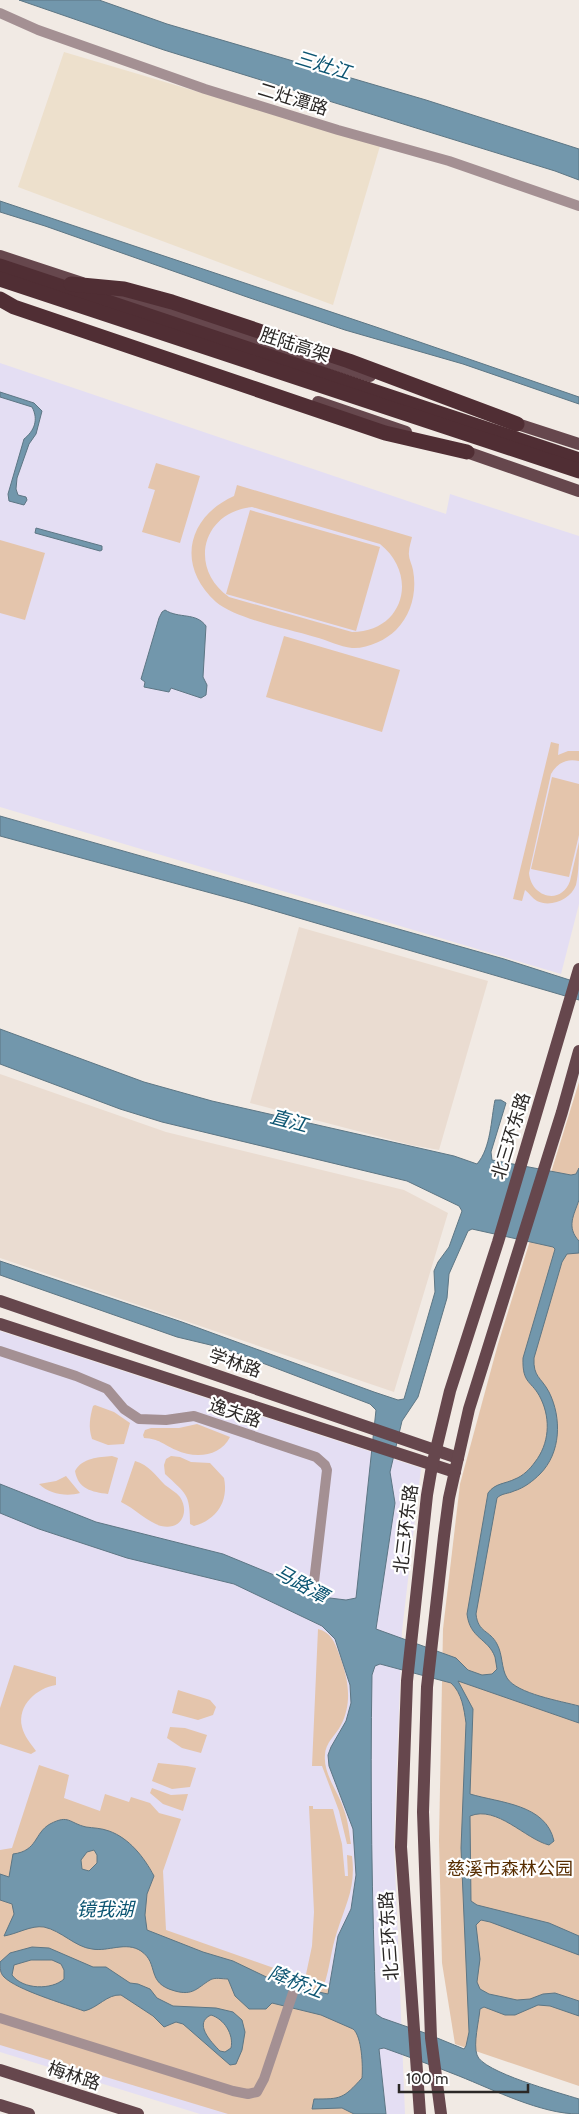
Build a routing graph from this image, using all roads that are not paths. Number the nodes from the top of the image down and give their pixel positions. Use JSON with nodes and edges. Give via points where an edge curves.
{"nodes":[{"id":1,"x":0,"y":13,"type":"edge"},
{"id":2,"x":579,"y":206,"type":"edge"},
{"id":3,"x":0,"y":256,"type":"edge"},
{"id":4,"x":0,"y":266,"type":"edge"},
{"id":5,"x":0,"y":279,"type":"edge"},
{"id":6,"x":49,"y":283,"type":"junction"},
{"id":7,"x":0,"y":298,"type":"edge"},
{"id":8,"x":517,"y":424,"type":"junction"},
{"id":9,"x":579,"y":444,"type":"edge"},
{"id":10,"x":467,"y":452,"type":"junction"},
{"id":11,"x":579,"y":460,"type":"edge"},
{"id":12,"x":579,"y":471,"type":"edge"},
{"id":13,"x":579,"y":491,"type":"edge"},
{"id":14,"x":579,"y":969,"type":"edge"},
{"id":15,"x":579,"y":1051,"type":"edge"},
{"id":16,"x":0,"y":1301,"type":"edge"},
{"id":17,"x":0,"y":1324,"type":"edge"},
{"id":18,"x":0,"y":1351,"type":"edge"},
{"id":19,"x":436,"y":1451,"type":"junction"},
{"id":20,"x":458,"y":1458,"type":"junction"},
{"id":21,"x":432,"y":1466,"type":"junction"},
{"id":22,"x":455,"y":1472,"type":"junction"},
{"id":23,"x":314,"y":1582,"type":"dead end"},
{"id":24,"x":297,"y":1981,"type":"dead end"},
{"id":25,"x":0,"y":2018,"type":"edge"},
{"id":26,"x":0,"y":2070,"type":"edge"},
{"id":27,"x":0,"y":2105,"type":"edge"},
{"id":28,"x":29,"y":2114,"type":"edge"},
{"id":29,"x":138,"y":2114,"type":"edge"},
{"id":30,"x":420,"y":2114,"type":"edge"},
{"id":31,"x":442,"y":2114,"type":"edge"}],
"edges":[{"from":1,"to":2,"type":"street","name":"二灶潭路","via":[[38,30],[206,89],[449,161]]},
{"from":3,"to":8,"type":"main road"},
{"from":4,"to":6,"type":"highway","name":"胜陆高架"},
{"from":5,"to":12,"type":"highway","name":"胜陆高架"},
{"from":6,"to":8,"type":"highway","via":[[124,288],[172,302],[349,361]]},
{"from":6,"to":11,"type":"highway","name":"胜陆高架"},
{"from":7,"to":10,"type":"main road"},
{"from":7,"to":10,"type":"highway","via":[[14,307],[385,433]]},
{"from":8,"to":9,"type":"main road"},
{"from":10,"to":13,"type":"main road"},
{"from":14,"to":19,"type":"main road","name":"北三环东路","via":[[450,1391]]},
{"from":15,"to":20,"type":"main road","name":"北三环东路","via":[[469,1409]]},
{"from":16,"to":19,"type":"main road","name":"学林路"},
{"from":17,"to":21,"type":"main road","name":"学林路"},
{"from":18,"to":23,"type":"street","name":"逸夫路","via":[[107,1389],[124,1409],[139,1419],[194,1416],[316,1457],[327,1470]]},
{"from":19,"to":20,"type":"main road","name":"学林路"},
{"from":19,"to":21,"type":"main road","name":"北三环东路"},
{"from":20,"to":22,"type":"main road","name":"北三环东路"},
{"from":21,"to":22,"type":"main road","name":"学林路"},
{"from":21,"to":30,"type":"main road","name":"北三环东路","via":[[407,1681],[401,1847]]},
{"from":22,"to":31,"type":"main road","name":"北三环东路","via":[[444,1536],[427,1686],[423,1812],[431,2038]]},
{"from":24,"to":25,"type":"street","via":[[264,2079],[257,2092],[248,2094]]},
{"from":26,"to":29,"type":"main road","name":"梅林路"},
{"from":27,"to":28,"type":"main road"}]}
